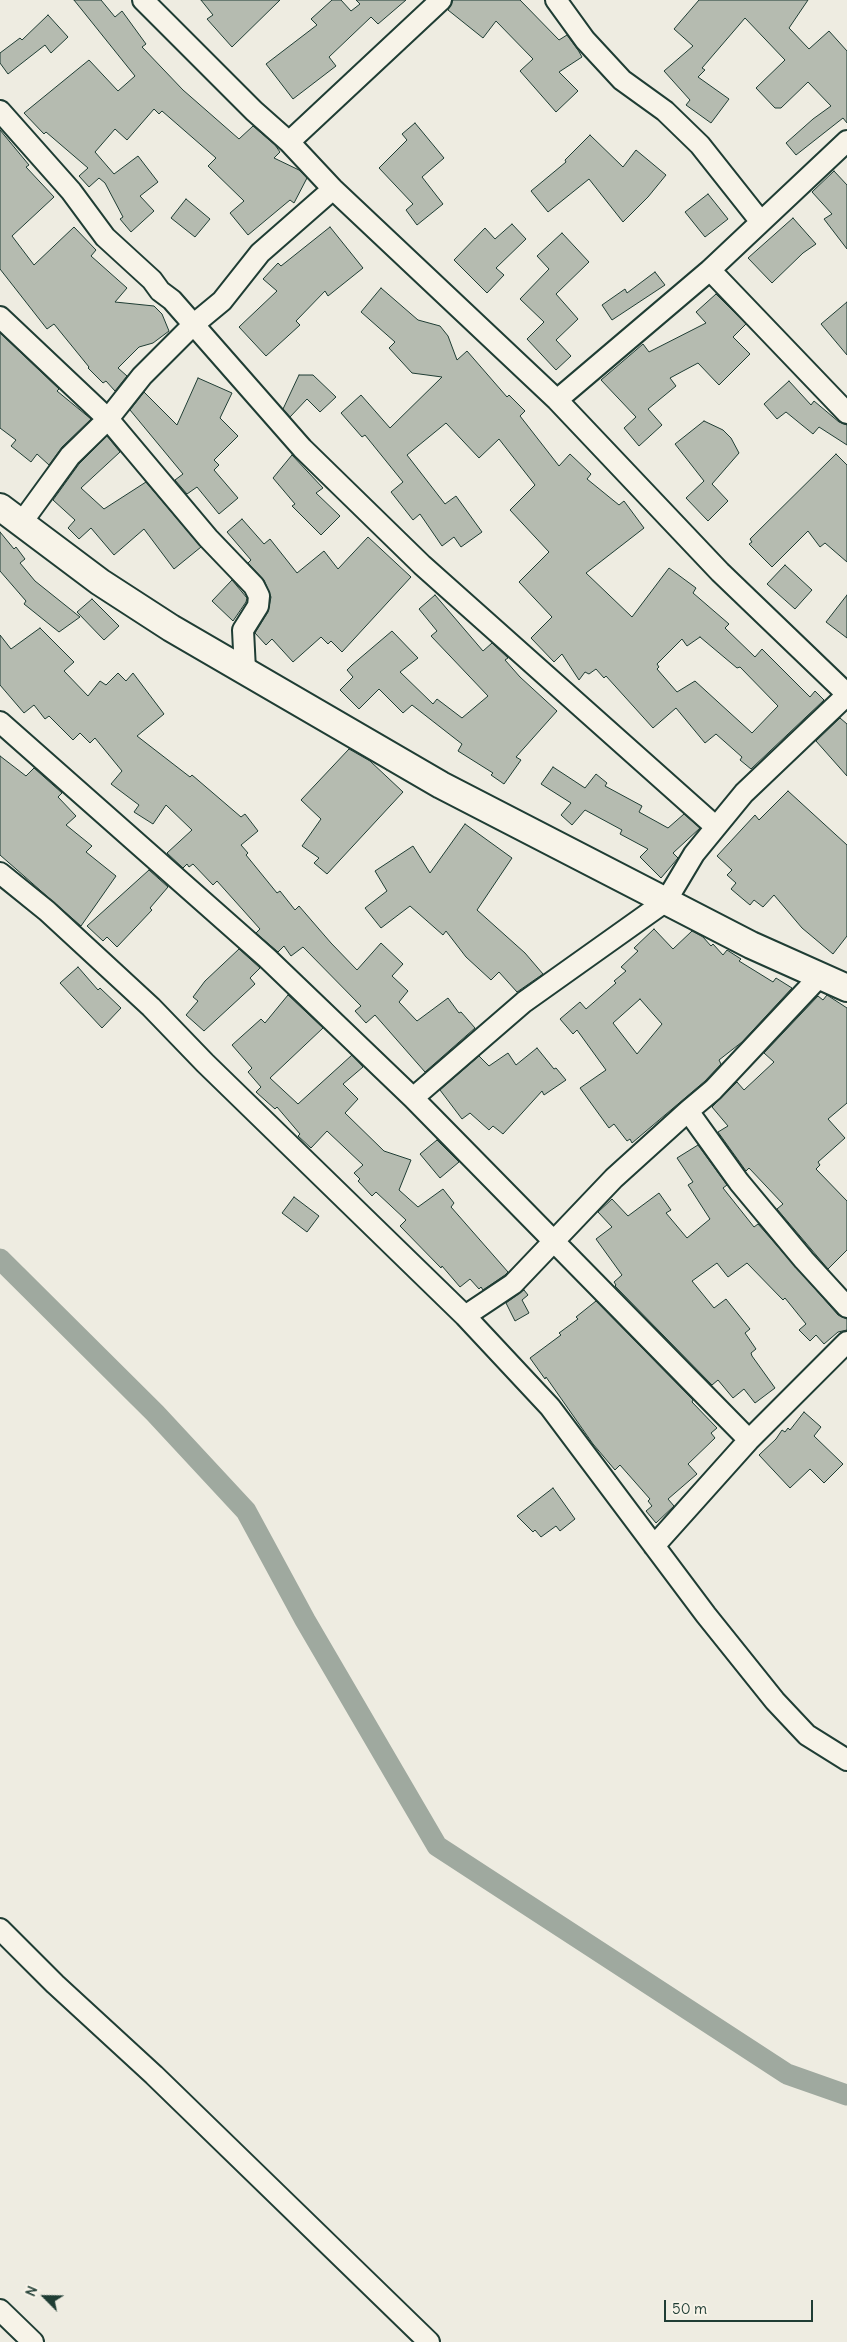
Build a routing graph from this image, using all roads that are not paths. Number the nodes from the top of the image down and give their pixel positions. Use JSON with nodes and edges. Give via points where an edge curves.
{"nodes":[{"id":1,"x":143,"y":0,"type":"edge"},
{"id":2,"x":441,"y":0,"type":"edge"},
{"id":3,"x":556,"y":0,"type":"edge"},
{"id":4,"x":0,"y":111,"type":"edge"},
{"id":5,"x":847,"y":141,"type":"edge"},
{"id":6,"x":289,"y":142,"type":"junction"},
{"id":7,"x":333,"y":189,"type":"junction"},
{"id":8,"x":761,"y":222,"type":"junction"},
{"id":9,"x":710,"y":270,"type":"junction"},
{"id":10,"x":0,"y":317,"type":"edge"},
{"id":11,"x":193,"y":325,"type":"junction"},
{"id":12,"x":557,"y":400,"type":"junction"},
{"id":13,"x":847,"y":413,"type":"edge"},
{"id":14,"x":108,"y":419,"type":"junction"},
{"id":15,"x":0,"y":508,"type":"edge"},
{"id":16,"x":22,"y":522,"type":"junction"},
{"id":17,"x":245,"y":670,"type":"junction"},
{"id":18,"x":847,"y":694,"type":"edge"},
{"id":19,"x":0,"y":722,"type":"edge"},
{"id":20,"x":716,"y":827,"type":"junction"},
{"id":21,"x":0,"y":873,"type":"edge"},
{"id":22,"x":666,"y":901,"type":"junction"},
{"id":23,"x":818,"y":977,"type":"junction"},
{"id":24,"x":847,"y":988,"type":"edge"},
{"id":25,"x":413,"y":1098,"type":"junction"},
{"id":26,"x":688,"y":1111,"type":"junction"},
{"id":27,"x":553,"y":1242,"type":"junction"},
{"id":28,"x":847,"y":1307,"type":"edge"},
{"id":29,"x":465,"y":1316,"type":"junction"},
{"id":30,"x":847,"y":1342,"type":"edge"},
{"id":31,"x":749,"y":1440,"type":"junction"},
{"id":32,"x":654,"y":1546,"type":"junction"},
{"id":33,"x":847,"y":1760,"type":"edge"},
{"id":34,"x":0,"y":1929,"type":"edge"},
{"id":35,"x":0,"y":2310,"type":"edge"},
{"id":36,"x":33,"y":2342,"type":"edge"},
{"id":37,"x":429,"y":2342,"type":"edge"}],
"edges":[{"from":1,"to":6,"type":"street"},
{"from":2,"to":6,"type":"street"},
{"from":3,"to":8,"type":"street","via":[[622,80],[665,111],[700,145]]},
{"from":4,"to":11,"type":"street","via":[[70,191],[105,237],[152,280]]},
{"from":5,"to":8,"type":"street"},
{"from":6,"to":7,"type":"street"},
{"from":7,"to":11,"type":"street","via":[[260,253],[222,301]]},
{"from":7,"to":12,"type":"street"},
{"from":8,"to":9,"type":"street"},
{"from":9,"to":12,"type":"street"},
{"from":9,"to":13,"type":"street"},
{"from":10,"to":14,"type":"street"},
{"from":11,"to":14,"type":"street","via":[[142,376]]},
{"from":11,"to":20,"type":"street","via":[[302,448],[422,565]]},
{"from":12,"to":18,"type":"street","via":[[720,572]]},
{"from":14,"to":16,"type":"street","via":[[70,456]]},
{"from":14,"to":17,"type":"street","via":[[208,538],[254,586],[259,596],[258,606],[243,630]]},
{"from":15,"to":16,"type":"main road"},
{"from":16,"to":17,"type":"main road","via":[[100,582]]},
{"from":17,"to":22,"type":"main road","via":[[442,785]]},
{"from":18,"to":20,"type":"street","via":[[744,793]]},
{"from":19,"to":25,"type":"street","via":[[267,958]]},
{"from":20,"to":22,"type":"street","via":[[694,854]]},
{"from":21,"to":29,"type":"street","via":[[47,911],[151,1007]]},
{"from":22,"to":23,"type":"main road"},
{"from":22,"to":25,"type":"street","via":[[524,1002]]},
{"from":23,"to":24,"type":"main road"},
{"from":23,"to":26,"type":"street","via":[[714,1090]]},
{"from":25,"to":27,"type":"street"},
{"from":26,"to":27,"type":"street","via":[[614,1178]]},
{"from":26,"to":28,"type":"street","via":[[739,1182]]},
{"from":27,"to":29,"type":"street","via":[[513,1284]]},
{"from":27,"to":31,"type":"street"},
{"from":29,"to":32,"type":"street","via":[[550,1407]]},
{"from":30,"to":31,"type":"street"},
{"from":31,"to":32,"type":"street"},
{"from":32,"to":33,"type":"street","via":[[775,1701],[807,1735]]},
{"from":34,"to":37,"type":"street"},
{"from":35,"to":36,"type":"street"}]}
